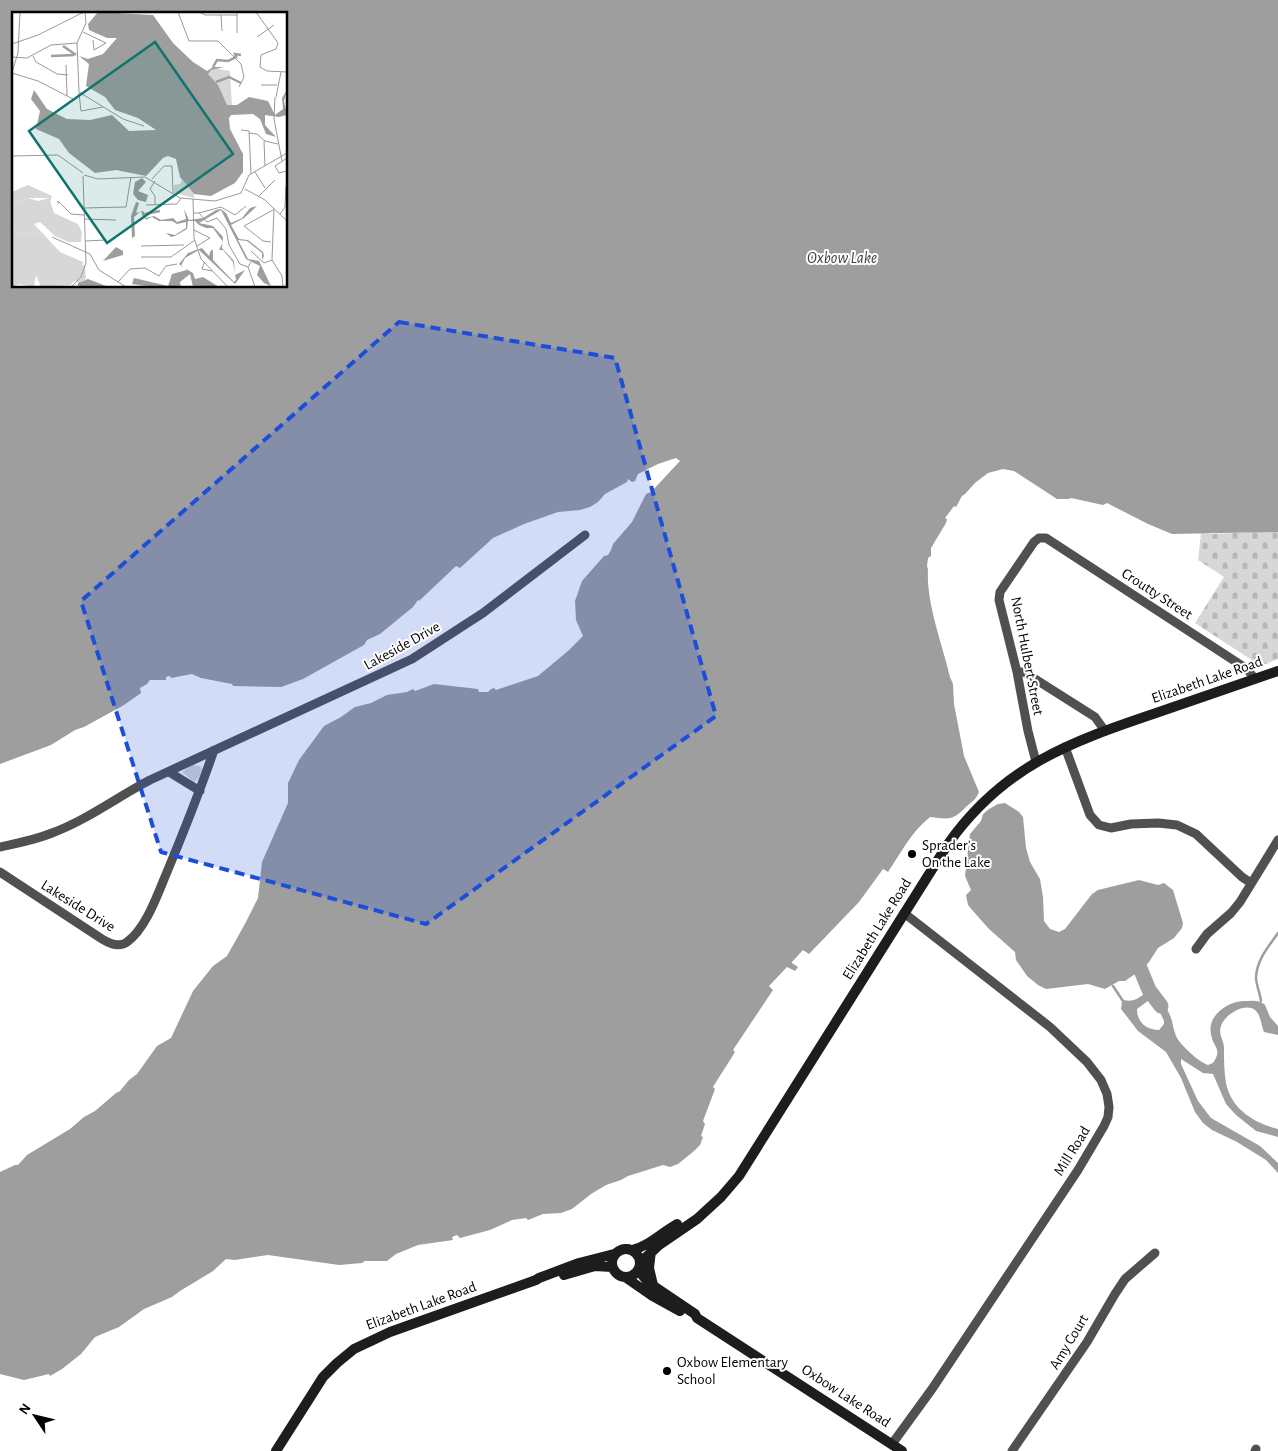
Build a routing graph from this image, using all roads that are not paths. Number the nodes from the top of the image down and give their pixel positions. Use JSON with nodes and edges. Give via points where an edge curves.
{"nodes":[{"id":1,"x":585,"y":534,"type":"dead end"},
{"id":2,"x":1039,"y":538,"type":"joint"},
{"id":3,"x":1278,"y":671,"type":"edge"},
{"id":4,"x":1017,"y":672,"type":"junction"},
{"id":5,"x":1255,"y":679,"type":"junction"},
{"id":6,"x":1105,"y":730,"type":"junction"},
{"id":7,"x":1065,"y":746,"type":"junction"},
{"id":8,"x":214,"y":750,"type":"junction"},
{"id":9,"x":1036,"y":762,"type":"junction"},
{"id":10,"x":170,"y":772,"type":"junction"},
{"id":11,"x":200,"y":791,"type":"junction"},
{"id":12,"x":1278,"y":840,"type":"edge"},
{"id":13,"x":0,"y":847,"type":"edge"},
{"id":14,"x":0,"y":872,"type":"edge"},
{"id":15,"x":1251,"y":882,"type":"junction"},
{"id":16,"x":904,"y":913,"type":"junction"},
{"id":17,"x":1196,"y":949,"type":"dead end"},
{"id":18,"x":699,"y":1217,"type":"junction"},
{"id":19,"x":632,"y":1250,"type":"junction"},
{"id":20,"x":651,"y":1251,"type":"junction"},
{"id":21,"x":1154,"y":1253,"type":"dead end"},
{"id":22,"x":614,"y":1254,"type":"junction"},
{"id":23,"x":612,"y":1267,"type":"junction"},
{"id":24,"x":639,"y":1267,"type":"junction"},
{"id":25,"x":625,"y":1277,"type":"junction"},
{"id":26,"x":536,"y":1280,"type":"junction"},
{"id":27,"x":653,"y":1286,"type":"junction"},
{"id":28,"x":698,"y":1318,"type":"junction"},
{"id":29,"x":892,"y":1444,"type":"junction"},
{"id":30,"x":276,"y":1451,"type":"edge"},
{"id":31,"x":902,"y":1451,"type":"edge"},
{"id":32,"x":1012,"y":1451,"type":"edge"}],
"edges":[{"from":1,"to":8,"type":"street","name":"Lakeside Drive","via":[[483,613],[412,659]]},
{"from":2,"to":4,"type":"street","name":"North Hulbert Street","via":[[1000,592],[999,600]]},
{"from":2,"to":5,"type":"street","name":"Croutty Street","via":[[1046,538],[1247,669]]},
{"from":3,"to":5,"type":"street","name":"Elizabeth Lake Road"},
{"from":4,"to":6,"type":"street","via":[[1024,672],[1095,718]]},
{"from":4,"to":9,"type":"street","name":"North Hulbert Street"},
{"from":5,"to":6,"type":"street","name":"Elizabeth Lake Road"},
{"from":6,"to":7,"type":"street","name":"Elizabeth Lake Road"},
{"from":7,"to":9,"type":"street","name":"Elizabeth Lake Road"},
{"from":7,"to":15,"type":"street","via":[[1090,815],[1099,825],[1111,828],[1131,824],[1177,825],[1196,834]]},
{"from":8,"to":10,"type":"street","name":"Lakeside Drive"},
{"from":8,"to":11,"type":"street","name":"Lakeside Drive"},
{"from":9,"to":16,"type":"street","name":"Elizabeth Lake Road","via":[[1000,788],[968,818]]},
{"from":10,"to":11,"type":"street"},
{"from":10,"to":13,"type":"street","name":"Lakeside Drive","via":[[53,833]]},
{"from":11,"to":14,"type":"street","name":"Lakeside Drive","via":[[145,920],[125,943],[117,945],[102,939]]},
{"from":12,"to":15,"type":"street"},
{"from":15,"to":17,"type":"street","via":[[1231,913],[1207,934]]},
{"from":16,"to":18,"type":"street","name":"Elizabeth Lake Road","via":[[744,1169]]},
{"from":16,"to":29,"type":"street","name":"Mill Road","via":[[1050,1027],[1087,1062],[1101,1080],[1109,1107],[1104,1126],[1078,1170]]},
{"from":18,"to":19,"type":"street","name":"Elizabeth Lake Road","via":[[676,1225],[646,1245]]},
{"from":18,"to":20,"type":"street","name":"Elizabeth Lake Road"},
{"from":19,"to":22,"type":"street","via":[[623,1249]]},
{"from":19,"to":24,"type":"street","via":[[639,1257]]},
{"from":20,"to":24,"type":"street","name":"Elizabeth Lake Road"},
{"from":20,"to":27,"type":"street","via":[[649,1268]]},
{"from":21,"to":32,"type":"street","name":"Amy Court","via":[[1120,1286],[1068,1372]]},
{"from":22,"to":23,"type":"street"},
{"from":22,"to":26,"type":"street","name":"Elizabeth Lake Road","via":[[579,1263]]},
{"from":23,"to":25,"type":"street"},
{"from":23,"to":26,"type":"street","name":"Elizabeth Lake Road","via":[[595,1266]]},
{"from":24,"to":25,"type":"street","via":[[633,1275]]},
{"from":24,"to":27,"type":"street","name":"Oxbow Lake Road"},
{"from":25,"to":28,"type":"street","name":"Oxbow Lake Road","via":[[664,1302]]},
{"from":26,"to":30,"type":"street","name":"Elizabeth Lake Road","via":[[390,1332],[354,1349],[323,1377]]},
{"from":27,"to":28,"type":"street","name":"Oxbow Lake Road"},
{"from":28,"to":29,"type":"street","name":"Oxbow Lake Road"},
{"from":29,"to":31,"type":"street","name":"Oxbow Lake Road"}]}
